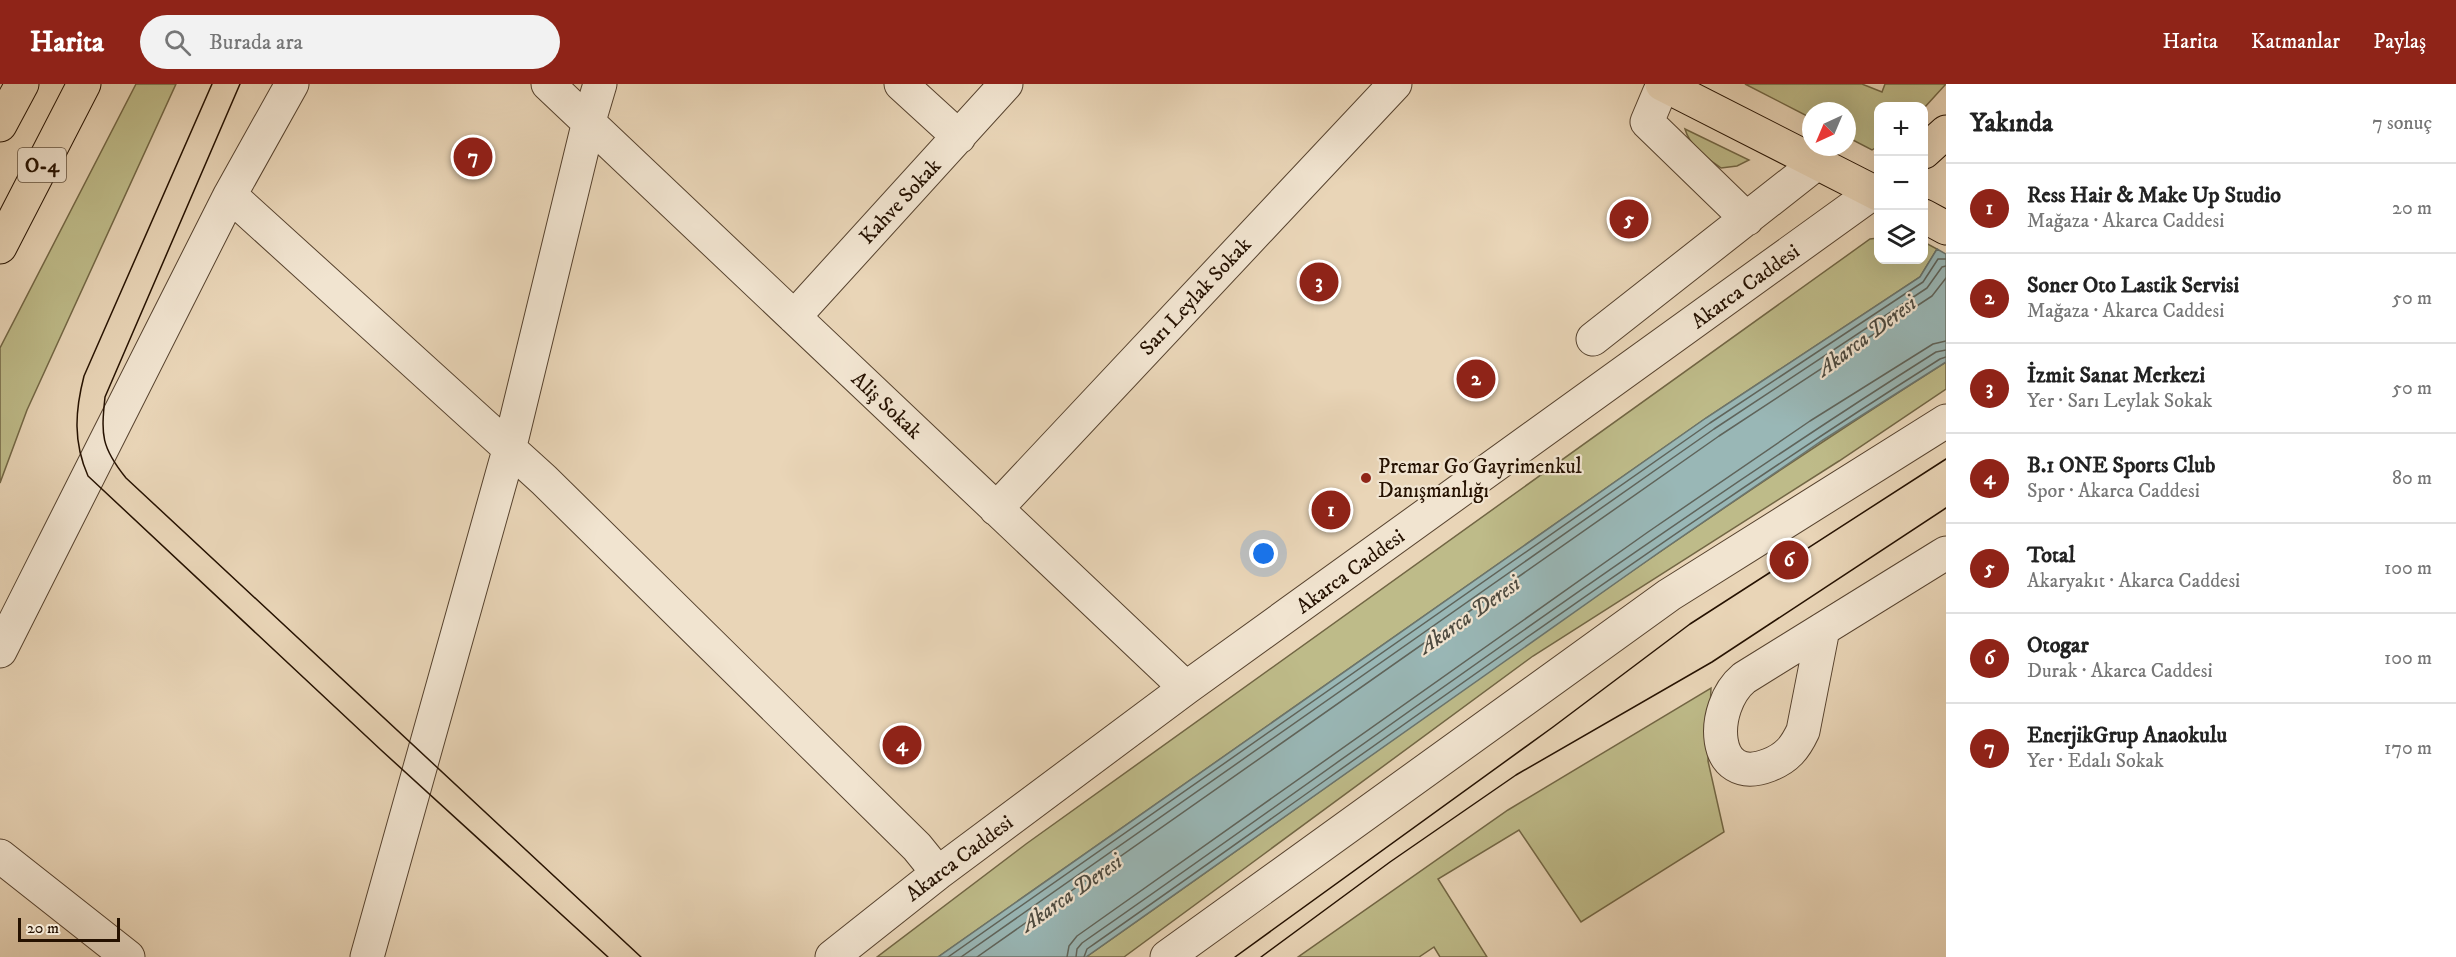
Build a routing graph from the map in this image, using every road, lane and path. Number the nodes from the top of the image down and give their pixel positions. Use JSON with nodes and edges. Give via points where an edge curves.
{"nodes":[{"id":1,"x":22,"y":84,"type":"edge"},
{"id":2,"x":84,"y":84,"type":"edge"},
{"id":3,"x":292,"y":84,"type":"edge"},
{"id":4,"x":548,"y":84,"type":"edge"},
{"id":5,"x":600,"y":84,"type":"edge"},
{"id":6,"x":901,"y":84,"type":"edge"},
{"id":7,"x":1006,"y":84,"type":"edge"},
{"id":8,"x":1395,"y":84,"type":"edge"},
{"id":9,"x":1662,"y":84,"type":"edge"},
{"id":10,"x":589,"y":121,"type":"junction"},
{"id":11,"x":0,"y":125,"type":"edge"},
{"id":12,"x":1946,"y":132,"type":"edge"},
{"id":13,"x":958,"y":137,"type":"junction"},
{"id":14,"x":1928,"y":148,"type":"edge"},
{"id":15,"x":1817,"y":163,"type":"junction"},
{"id":16,"x":1874,"y":190,"type":"edge"},
{"id":17,"x":1874,"y":193,"type":"edge"},
{"id":18,"x":230,"y":195,"type":"junction"},
{"id":19,"x":1747,"y":219,"type":"junction"},
{"id":20,"x":1928,"y":219,"type":"edge"},
{"id":21,"x":1946,"y":228,"type":"edge"},
{"id":22,"x":0,"y":247,"type":"edge"},
{"id":23,"x":794,"y":317,"type":"junction"},
{"id":24,"x":1593,"y":339,"type":"dead end"},
{"id":25,"x":1946,"y":421,"type":"edge"},
{"id":26,"x":509,"y":450,"type":"junction"},
{"id":27,"x":996,"y":509,"type":"junction"},
{"id":28,"x":1946,"y":553,"type":"edge"},
{"id":29,"x":1822,"y":629,"type":"dead end"},
{"id":30,"x":0,"y":651,"type":"edge"},
{"id":31,"x":1186,"y":688,"type":"junction"},
{"id":32,"x":0,"y":856,"type":"edge"},
{"id":33,"x":938,"y":873,"type":"junction"},
{"id":34,"x":128,"y":957,"type":"edge"},
{"id":35,"x":367,"y":957,"type":"edge"},
{"id":36,"x":832,"y":957,"type":"edge"},
{"id":37,"x":1167,"y":957,"type":"edge"}],
"edges":[{"from":1,"to":11,"type":"main road","number":"O-4"},
{"from":2,"to":22,"type":"main road","number":"O-4"},
{"from":3,"to":18,"type":"street"},
{"from":4,"to":10,"type":"street","name":"Aliş Sokak"},
{"from":5,"to":10,"type":"street"},
{"from":6,"to":13,"type":"street"},
{"from":7,"to":13,"type":"street","name":"Kahve Sokak"},
{"from":8,"to":27,"type":"street","name":"Sarı Leylak Sokak"},
{"from":9,"to":15,"type":"main road"},
{"from":9,"to":19,"type":"street","via":[[1647,122]]},
{"from":10,"to":23,"type":"street","name":"Aliş Sokak"},
{"from":10,"to":26,"type":"street"},
{"from":12,"to":14,"type":"main road"},
{"from":13,"to":23,"type":"street","name":"Kahve Sokak"},
{"from":15,"to":16,"type":"main road"},
{"from":15,"to":19,"type":"street"},
{"from":17,"to":31,"type":"street","name":"Akarca Caddesi"},
{"from":18,"to":26,"type":"street"},
{"from":18,"to":30,"type":"street"},
{"from":19,"to":24,"type":"street"},
{"from":20,"to":21,"type":"main road"},
{"from":23,"to":27,"type":"street","name":"Aliş Sokak"},
{"from":25,"to":37,"type":"street","via":[[1668,595]]},
{"from":26,"to":33,"type":"street","via":[[892,822]]},
{"from":26,"to":35,"type":"street"},
{"from":27,"to":31,"type":"street","name":"Aliş Sokak"},
{"from":28,"to":29,"type":"street"},
{"from":31,"to":33,"type":"street","name":"Akarca Caddesi"},
{"from":32,"to":34,"type":"street"},
{"from":33,"to":36,"type":"street","name":"Akarca Caddesi"}]}
